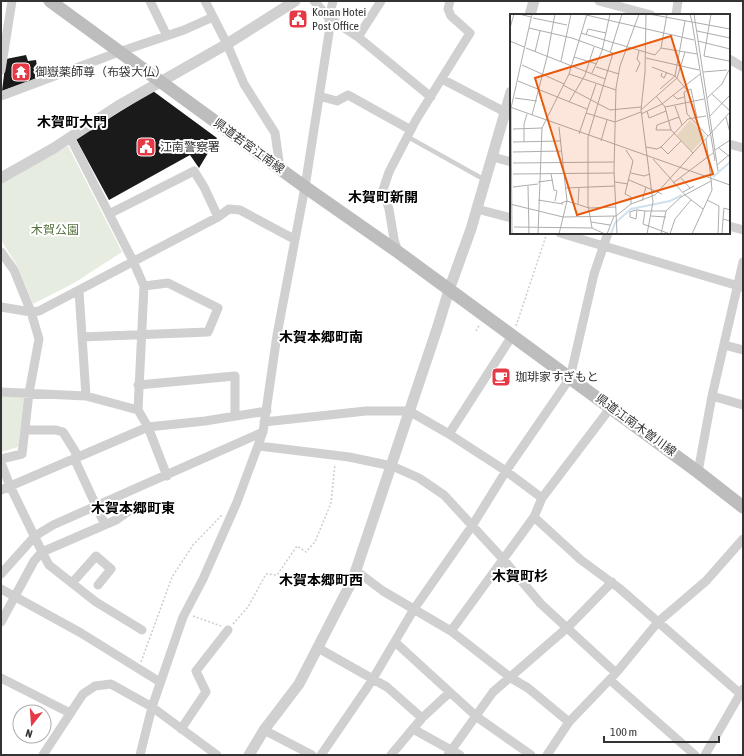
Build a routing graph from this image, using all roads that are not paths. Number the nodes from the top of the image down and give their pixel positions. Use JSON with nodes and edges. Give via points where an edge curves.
{"nodes":[{"id":1,"x":12,"y":1,"type":"edge"},
{"id":2,"x":50,"y":1,"type":"edge"},
{"id":3,"x":150,"y":1,"type":"edge"},
{"id":4,"x":204,"y":1,"type":"edge"},
{"id":5,"x":295,"y":1,"type":"edge"},
{"id":6,"x":314,"y":1,"type":"edge"},
{"id":7,"x":333,"y":1,"type":"edge"},
{"id":8,"x":381,"y":1,"type":"edge"},
{"id":9,"x":450,"y":1,"type":"edge"},
{"id":10,"x":534,"y":1,"type":"edge"},
{"id":11,"x":599,"y":1,"type":"edge"},
{"id":12,"x":678,"y":1,"type":"edge"},
{"id":13,"x":530,"y":14,"type":"edge"},
{"id":14,"x":647,"y":14,"type":"edge"},
{"id":15,"x":676,"y":14,"type":"edge"},
{"id":16,"x":213,"y":17,"type":"junction"},
{"id":17,"x":329,"y":18,"type":"junction"},
{"id":18,"x":167,"y":36,"type":"junction"},
{"id":19,"x":358,"y":37,"type":"junction"},
{"id":20,"x":227,"y":44,"type":"junction"},
{"id":21,"x":118,"y":52,"type":"junction"},
{"id":22,"x":730,"y":60,"type":"edge"},
{"id":23,"x":743,"y":67,"type":"edge"},
{"id":24,"x":1,"y":70,"type":"edge"},
{"id":25,"x":442,"y":79,"type":"junction"},
{"id":26,"x":160,"y":82,"type":"junction"},
{"id":27,"x":510,"y":95,"type":"edge"},
{"id":28,"x":1,"y":96,"type":"edge"},
{"id":29,"x":319,"y":96,"type":"junction"},
{"id":30,"x":430,"y":97,"type":"junction"},
{"id":31,"x":505,"y":112,"type":"junction"},
{"id":32,"x":409,"y":133,"type":"junction"},
{"id":33,"x":70,"y":137,"type":"junction"},
{"id":34,"x":730,"y":144,"type":"edge"},
{"id":35,"x":743,"y":148,"type":"edge"},
{"id":36,"x":493,"y":157,"type":"junction"},
{"id":37,"x":510,"y":162,"type":"edge"},
{"id":38,"x":280,"y":168,"type":"junction"},
{"id":39,"x":1,"y":178,"type":"edge"},
{"id":40,"x":486,"y":181,"type":"junction"},
{"id":41,"x":305,"y":187,"type":"junction"},
{"id":42,"x":477,"y":209,"type":"junction"},
{"id":43,"x":109,"y":214,"type":"junction"},
{"id":44,"x":218,"y":217,"type":"junction"},
{"id":45,"x":510,"y":218,"type":"edge"},
{"id":46,"x":730,"y":226,"type":"edge"},
{"id":47,"x":743,"y":230,"type":"edge"},
{"id":48,"x":563,"y":234,"type":"edge"},
{"id":49,"x":608,"y":234,"type":"edge"},
{"id":50,"x":294,"y":239,"type":"junction"},
{"id":51,"x":604,"y":247,"type":"junction"},
{"id":52,"x":1,"y":252,"type":"edge"},
{"id":53,"x":398,"y":252,"type":"junction"},
{"id":54,"x":134,"y":261,"type":"junction"},
{"id":55,"x":743,"y":262,"type":"edge"},
{"id":56,"x":144,"y":286,"type":"junction"},
{"id":57,"x":740,"y":287,"type":"edge"},
{"id":58,"x":449,"y":290,"type":"junction"},
{"id":59,"x":79,"y":291,"type":"junction"},
{"id":60,"x":1,"y":307,"type":"edge"},
{"id":61,"x":31,"y":312,"type":"junction"},
{"id":62,"x":143,"y":336,"type":"junction"},
{"id":63,"x":512,"y":336,"type":"junction"},
{"id":64,"x":82,"y":337,"type":"junction"},
{"id":65,"x":724,"y":345,"type":"junction"},
{"id":66,"x":743,"y":350,"type":"edge"},
{"id":67,"x":570,"y":378,"type":"junction"},
{"id":68,"x":138,"y":385,"type":"junction"},
{"id":69,"x":1,"y":392,"type":"edge"},
{"id":70,"x":29,"y":392,"type":"junction"},
{"id":71,"x":86,"y":396,"type":"junction"},
{"id":72,"x":712,"y":396,"type":"junction"},
{"id":73,"x":743,"y":405,"type":"edge"},
{"id":74,"x":611,"y":407,"type":"junction"},
{"id":75,"x":138,"y":410,"type":"junction"},
{"id":76,"x":267,"y":411,"type":"junction"},
{"id":77,"x":409,"y":411,"type":"junction"},
{"id":78,"x":235,"y":416,"type":"junction"},
{"id":79,"x":264,"y":422,"type":"junction"},
{"id":80,"x":148,"y":427,"type":"junction"},
{"id":81,"x":25,"y":430,"type":"junction"},
{"id":82,"x":262,"y":432,"type":"junction"},
{"id":83,"x":449,"y":434,"type":"junction"},
{"id":84,"x":259,"y":446,"type":"junction"},
{"id":85,"x":76,"y":457,"type":"junction"},
{"id":86,"x":1,"y":459,"type":"edge"},
{"id":87,"x":1,"y":463,"type":"edge"},
{"id":88,"x":392,"y":466,"type":"junction"},
{"id":89,"x":506,"y":471,"type":"junction"},
{"id":90,"x":698,"y":472,"type":"junction"},
{"id":91,"x":167,"y":476,"type":"junction"},
{"id":92,"x":10,"y":486,"type":"junction"},
{"id":93,"x":1,"y":490,"type":"edge"},
{"id":94,"x":542,"y":498,"type":"junction"},
{"id":95,"x":96,"y":506,"type":"junction"},
{"id":96,"x":136,"y":506,"type":"dead end"},
{"id":97,"x":743,"y":507,"type":"edge"},
{"id":98,"x":534,"y":517,"type":"junction"},
{"id":99,"x":105,"y":525,"type":"junction"},
{"id":100,"x":472,"y":526,"type":"junction"},
{"id":101,"x":35,"y":536,"type":"junction"},
{"id":102,"x":743,"y":539,"type":"edge"},
{"id":103,"x":42,"y":552,"type":"junction"},
{"id":104,"x":502,"y":558,"type":"junction"},
{"id":105,"x":355,"y":570,"type":"junction"},
{"id":106,"x":1,"y":574,"type":"edge"},
{"id":107,"x":612,"y":582,"type":"junction"},
{"id":108,"x":72,"y":584,"type":"junction"},
{"id":109,"x":98,"y":585,"type":"dead end"},
{"id":110,"x":1,"y":589,"type":"edge"},
{"id":111,"x":14,"y":595,"type":"junction"},
{"id":112,"x":414,"y":609,"type":"junction"},
{"id":113,"x":1,"y":622,"type":"edge"},
{"id":114,"x":658,"y":622,"type":"junction"},
{"id":115,"x":568,"y":628,"type":"junction"},
{"id":116,"x":142,"y":630,"type":"dead end"},
{"id":117,"x":228,"y":630,"type":"road end"},
{"id":118,"x":451,"y":631,"type":"junction"},
{"id":119,"x":395,"y":642,"type":"junction"},
{"id":120,"x":318,"y":648,"type":"junction"},
{"id":121,"x":613,"y":676,"type":"junction"},
{"id":122,"x":1,"y":678,"type":"edge"},
{"id":123,"x":373,"y":678,"type":"junction"},
{"id":124,"x":510,"y":678,"type":"junction"},
{"id":125,"x":160,"y":682,"type":"junction"},
{"id":126,"x":449,"y":693,"type":"junction"},
{"id":127,"x":742,"y":693,"type":"edge"},
{"id":128,"x":152,"y":707,"type":"junction"},
{"id":129,"x":70,"y":713,"type":"junction"},
{"id":130,"x":476,"y":715,"type":"junction"},
{"id":131,"x":422,"y":718,"type":"junction"},
{"id":132,"x":569,"y":722,"type":"junction"},
{"id":133,"x":181,"y":729,"type":"junction"},
{"id":134,"x":413,"y":729,"type":"junction"},
{"id":135,"x":264,"y":730,"type":"junction"},
{"id":136,"x":450,"y":752,"type":"edge"},
{"id":137,"x":43,"y":755,"type":"edge"},
{"id":138,"x":140,"y":755,"type":"edge"},
{"id":139,"x":217,"y":755,"type":"edge"},
{"id":140,"x":249,"y":755,"type":"edge"},
{"id":141,"x":312,"y":755,"type":"edge"},
{"id":142,"x":322,"y":755,"type":"edge"},
{"id":143,"x":391,"y":755,"type":"edge"},
{"id":144,"x":460,"y":755,"type":"edge"},
{"id":145,"x":531,"y":755,"type":"edge"},
{"id":146,"x":547,"y":755,"type":"edge"},
{"id":147,"x":695,"y":755,"type":"edge"},
{"id":148,"x":705,"y":755,"type":"edge"}],
"edges":[{"from":1,"to":24,"type":"street"},
{"from":2,"to":21,"type":"main road","name":"県道若宮江南線"},
{"from":3,"to":18,"type":"street"},
{"from":4,"to":16,"type":"street"},
{"from":5,"to":20,"type":"street"},
{"from":6,"to":17,"type":"street"},
{"from":7,"to":17,"type":"street"},
{"from":8,"to":19,"type":"street"},
{"from":9,"to":25,"type":"street","via":[[448,9],[451,16],[470,33]]},
{"from":10,"to":13,"type":"street"},
{"from":11,"to":14,"type":"street"},
{"from":12,"to":15,"type":"street"},
{"from":16,"to":18,"type":"street"},
{"from":16,"to":20,"type":"street"},
{"from":17,"to":19,"type":"street"},
{"from":17,"to":29,"type":"street"},
{"from":18,"to":21,"type":"street"},
{"from":19,"to":30,"type":"street"},
{"from":20,"to":26,"type":"street"},
{"from":20,"to":38,"type":"street","via":[[244,84],[275,134]]},
{"from":21,"to":26,"type":"main road","name":"県道若宮江南線"},
{"from":21,"to":28,"type":"street"},
{"from":22,"to":23,"type":"street"},
{"from":25,"to":30,"type":"street"},
{"from":25,"to":31,"type":"street"},
{"from":26,"to":33,"type":"street"},
{"from":26,"to":38,"type":"main road","name":"県道若宮江南線"},
{"from":27,"to":31,"type":"street"},
{"from":29,"to":32,"type":"street","via":[[337,101],[348,95]]},
{"from":29,"to":41,"type":"street"},
{"from":30,"to":32,"type":"street"},
{"from":31,"to":36,"type":"street"},
{"from":32,"to":40,"type":"lane"},
{"from":32,"to":53,"type":"street","via":[[389,172],[383,190],[390,209]]},
{"from":33,"to":39,"type":"street"},
{"from":33,"to":43,"type":"street"},
{"from":34,"to":35,"type":"street"},
{"from":36,"to":37,"type":"street"},
{"from":36,"to":40,"type":"street"},
{"from":38,"to":41,"type":"main road","name":"県道若宮江南線"},
{"from":40,"to":42,"type":"street"},
{"from":41,"to":50,"type":"street"},
{"from":41,"to":53,"type":"main road","name":"県道若宮江南線"},
{"from":42,"to":45,"type":"street"},
{"from":42,"to":58,"type":"street"},
{"from":43,"to":44,"type":"street","via":[[194,170]]},
{"from":43,"to":54,"type":"street"},
{"from":44,"to":50,"type":"street","via":[[230,209],[240,210]]},
{"from":44,"to":54,"type":"street"},
{"from":46,"to":47,"type":"street"},
{"from":48,"to":51,"type":"street"},
{"from":49,"to":51,"type":"street"},
{"from":50,"to":76,"type":"street"},
{"from":51,"to":57,"type":"street"},
{"from":51,"to":67,"type":"street","via":[[594,274]]},
{"from":52,"to":61,"type":"street","via":[[14,270]]},
{"from":53,"to":58,"type":"main road","name":"県道若宮江南線"},
{"from":54,"to":56,"type":"street"},
{"from":54,"to":59,"type":"street"},
{"from":55,"to":57,"type":"street"},
{"from":56,"to":62,"type":"street"},
{"from":56,"to":62,"type":"street","via":[[168,283],[218,308],[208,332],[172,332]]},
{"from":57,"to":65,"type":"street"},
{"from":58,"to":63,"type":"main road","name":"県道江南木曽川線"},
{"from":58,"to":77,"type":"street"},
{"from":59,"to":61,"type":"street","via":[[40,311]]},
{"from":59,"to":64,"type":"street"},
{"from":60,"to":61,"type":"street"},
{"from":61,"to":70,"type":"street","via":[[39,339]]},
{"from":62,"to":64,"type":"street"},
{"from":62,"to":68,"type":"street"},
{"from":63,"to":67,"type":"main road","name":"県道江南木曽川線"},
{"from":63,"to":83,"type":"street"},
{"from":64,"to":71,"type":"street"},
{"from":65,"to":66,"type":"street"},
{"from":65,"to":72,"type":"street"},
{"from":67,"to":74,"type":"main road","name":"県道江南木曽川線"},
{"from":67,"to":89,"type":"street"},
{"from":68,"to":75,"type":"street"},
{"from":68,"to":78,"type":"street","via":[[235,376]]},
{"from":69,"to":70,"type":"street"},
{"from":70,"to":71,"type":"street"},
{"from":70,"to":81,"type":"street"},
{"from":71,"to":75,"type":"street"},
{"from":72,"to":73,"type":"street"},
{"from":72,"to":90,"type":"street"},
{"from":74,"to":90,"type":"main road","name":"県道江南木曽川線"},
{"from":74,"to":94,"type":"street"},
{"from":75,"to":80,"type":"street"},
{"from":76,"to":78,"type":"street"},
{"from":76,"to":79,"type":"street"},
{"from":77,"to":79,"type":"street","via":[[366,411]]},
{"from":77,"to":83,"type":"street"},
{"from":77,"to":88,"type":"street"},
{"from":78,"to":80,"type":"street"},
{"from":79,"to":82,"type":"street"},
{"from":80,"to":85,"type":"street"},
{"from":80,"to":91,"type":"street"},
{"from":81,"to":85,"type":"street","via":[[63,432]]},
{"from":81,"to":86,"type":"street","via":[[22,454]]},
{"from":82,"to":84,"type":"street"},
{"from":82,"to":91,"type":"street"},
{"from":83,"to":89,"type":"street"},
{"from":84,"to":88,"type":"street","via":[[335,455]]},
{"from":84,"to":125,"type":"street","via":[[203,579],[185,613]]},
{"from":85,"to":92,"type":"street"},
{"from":85,"to":95,"type":"street"},
{"from":87,"to":92,"type":"street"},
{"from":88,"to":100,"type":"street","via":[[419,478],[444,495]]},
{"from":88,"to":105,"type":"street"},
{"from":89,"to":94,"type":"street"},
{"from":89,"to":100,"type":"street"},
{"from":90,"to":97,"type":"main road","name":"県道江南木曽川線"},
{"from":91,"to":95,"type":"street","via":[[114,496]]},
{"from":92,"to":93,"type":"street"},
{"from":92,"to":101,"type":"street"},
{"from":94,"to":98,"type":"street"},
{"from":95,"to":99,"type":"street"},
{"from":95,"to":101,"type":"street"},
{"from":96,"to":99,"type":"street"},
{"from":98,"to":104,"type":"street"},
{"from":98,"to":107,"type":"street","via":[[581,560]]},
{"from":99,"to":103,"type":"street"},
{"from":100,"to":104,"type":"street"},
{"from":100,"to":112,"type":"street"},
{"from":101,"to":103,"type":"street"},
{"from":101,"to":106,"type":"street"},
{"from":102,"to":114,"type":"street","via":[[706,581]]},
{"from":103,"to":108,"type":"street","via":[[49,565]]},
{"from":103,"to":111,"type":"street"},
{"from":104,"to":115,"type":"street","via":[[541,604]]},
{"from":104,"to":118,"type":"street"},
{"from":105,"to":112,"type":"street"},
{"from":105,"to":120,"type":"street","via":[[353,579]]},
{"from":107,"to":114,"type":"street"},
{"from":107,"to":115,"type":"street"},
{"from":108,"to":109,"type":"street","via":[[96,556],[111,569]]},
{"from":108,"to":116,"type":"street"},
{"from":110,"to":111,"type":"street"},
{"from":111,"to":113,"type":"street"},
{"from":111,"to":125,"type":"street"},
{"from":112,"to":118,"type":"street"},
{"from":112,"to":119,"type":"street"},
{"from":114,"to":121,"type":"street"},
{"from":114,"to":127,"type":"street"},
{"from":115,"to":121,"type":"street"},
{"from":115,"to":124,"type":"street"},
{"from":117,"to":133,"type":"street","via":[[196,671],[206,692]]},
{"from":118,"to":124,"type":"street"},
{"from":119,"to":123,"type":"street"},
{"from":119,"to":126,"type":"street"},
{"from":120,"to":123,"type":"street"},
{"from":120,"to":135,"type":"street","via":[[299,684]]},
{"from":121,"to":132,"type":"street"},
{"from":121,"to":147,"type":"street"},
{"from":122,"to":129,"type":"street"},
{"from":123,"to":131,"type":"street"},
{"from":123,"to":142,"type":"street"},
{"from":124,"to":130,"type":"street","via":[[493,692]]},
{"from":124,"to":132,"type":"street","via":[[528,688]]},
{"from":125,"to":128,"type":"street"},
{"from":126,"to":130,"type":"street"},
{"from":126,"to":131,"type":"street"},
{"from":127,"to":148,"type":"street"},
{"from":128,"to":129,"type":"street","via":[[111,684],[95,686],[83,694]]},
{"from":128,"to":133,"type":"street"},
{"from":128,"to":138,"type":"street"},
{"from":129,"to":137,"type":"street"},
{"from":130,"to":136,"type":"street"},
{"from":130,"to":145,"type":"street"},
{"from":131,"to":134,"type":"street"},
{"from":132,"to":146,"type":"street"},
{"from":133,"to":139,"type":"street"},
{"from":134,"to":136,"type":"street"},
{"from":134,"to":143,"type":"street"},
{"from":135,"to":140,"type":"street"},
{"from":135,"to":141,"type":"street"},
{"from":136,"to":144,"type":"street"}]}
